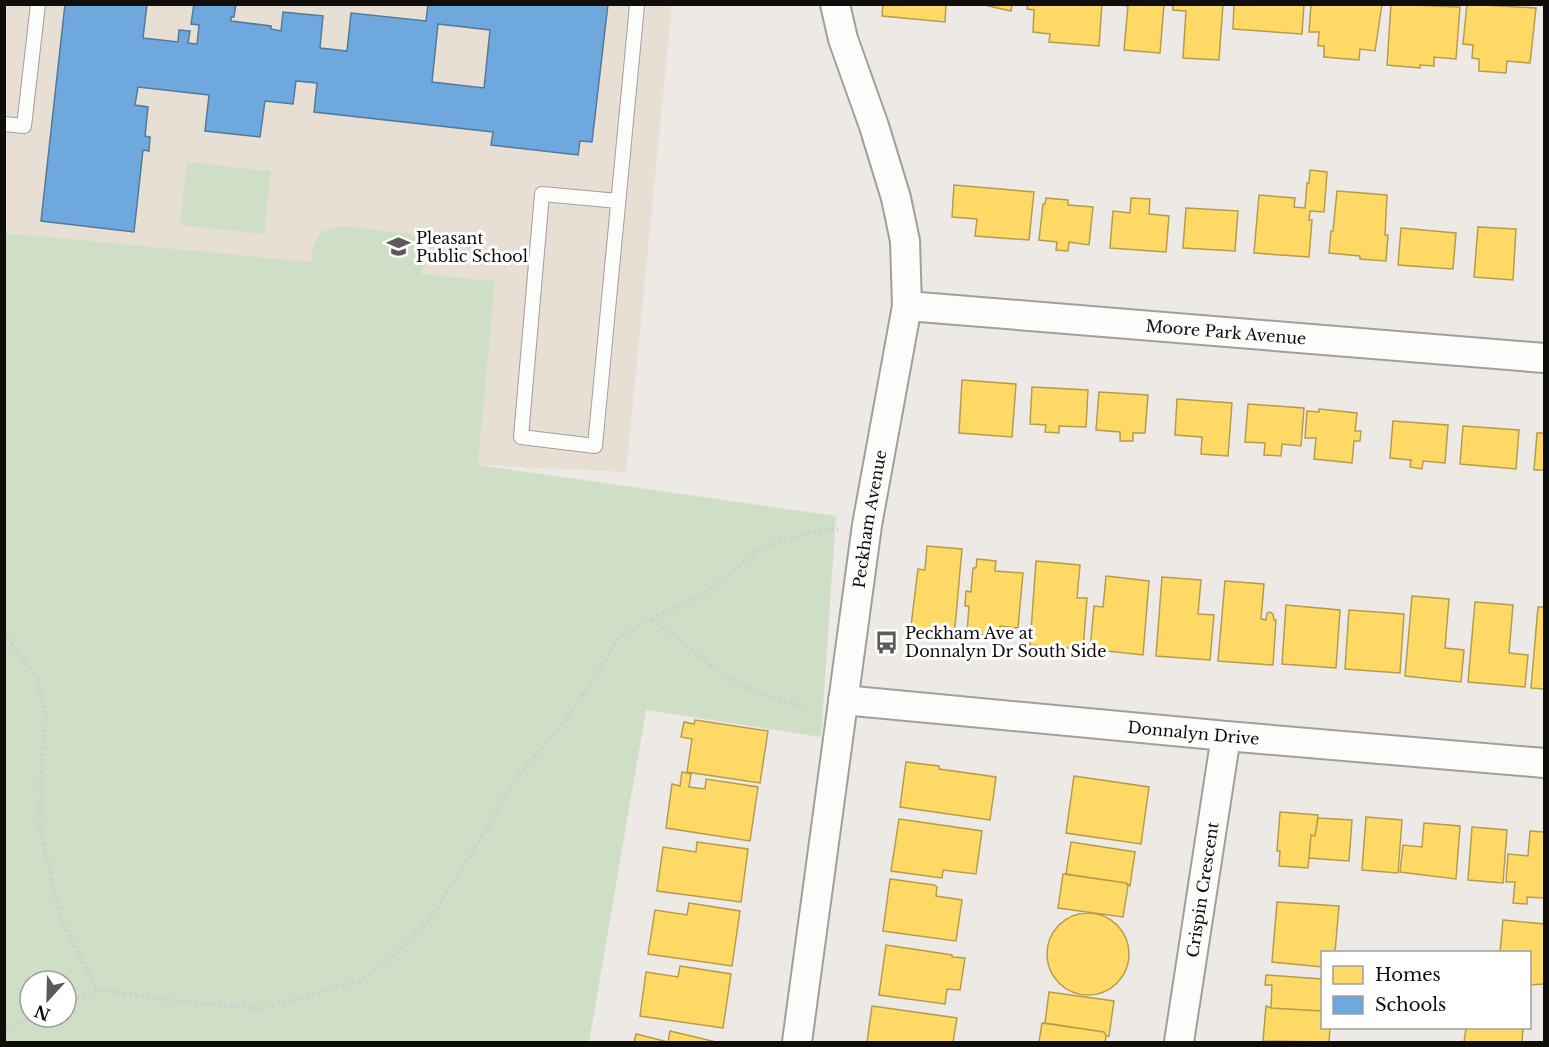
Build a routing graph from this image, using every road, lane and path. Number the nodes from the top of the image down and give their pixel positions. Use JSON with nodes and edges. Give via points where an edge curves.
{"nodes":[{"id":1,"x":38,"y":4,"type":"edge"},
{"id":2,"x":637,"y":4,"type":"edge"},
{"id":3,"x":835,"y":4,"type":"edge"},
{"id":4,"x":4,"y":124,"type":"edge"},
{"id":5,"x":618,"y":201,"type":"junction"},
{"id":6,"x":908,"y":306,"type":"junction"},
{"id":7,"x":1545,"y":358,"type":"edge"},
{"id":8,"x":867,"y":525,"type":"junction"},
{"id":9,"x":650,"y":619,"type":"junction"},
{"id":10,"x":4,"y":633,"type":"edge"},
{"id":11,"x":843,"y":700,"type":"junction"},
{"id":12,"x":806,"y":706,"type":"dead end"},
{"id":13,"x":1226,"y":736,"type":"junction"},
{"id":14,"x":1545,"y":763,"type":"edge"},
{"id":15,"x":98,"y":989,"type":"junction"},
{"id":16,"x":78,"y":997,"type":"edge"},
{"id":17,"x":18,"y":1023,"type":"edge"},
{"id":18,"x":4,"y":1031,"type":"edge"},
{"id":19,"x":797,"y":1042,"type":"edge"},
{"id":20,"x":1179,"y":1042,"type":"edge"}],
"edges":[{"from":1,"to":4,"type":"lane","via":[[24,126]]},
{"from":2,"to":5,"type":"lane"},
{"from":3,"to":6,"type":"street","name":"Peckham Avenue","via":[[896,198],[905,241]]},
{"from":5,"to":5,"type":"lane","via":[[595,446],[521,437],[542,194]]},
{"from":6,"to":7,"type":"street","name":"Moore Park Avenue"},
{"from":6,"to":8,"type":"street","name":"Peckham Avenue"},
{"from":8,"to":9,"type":"path","via":[[806,534],[763,547],[702,595]]},
{"from":8,"to":11,"type":"street","name":"Peckham Avenue"},
{"from":9,"to":12,"type":"path","via":[[714,669],[755,690]]},
{"from":9,"to":15,"type":"path","via":[[618,639],[561,726],[514,781],[428,922],[394,956],[359,981],[262,1009]]},
{"from":10,"to":15,"type":"path","via":[[37,678],[46,713],[40,830],[62,922]]},
{"from":11,"to":13,"type":"street","name":"Donnalyn Drive"},
{"from":11,"to":19,"type":"street","name":"Peckham Avenue"},
{"from":13,"to":14,"type":"street","name":"Donnalyn Drive"},
{"from":13,"to":20,"type":"street","name":"Crispin Crescent"},
{"from":15,"to":16,"type":"path"},
{"from":17,"to":18,"type":"path"}]}
